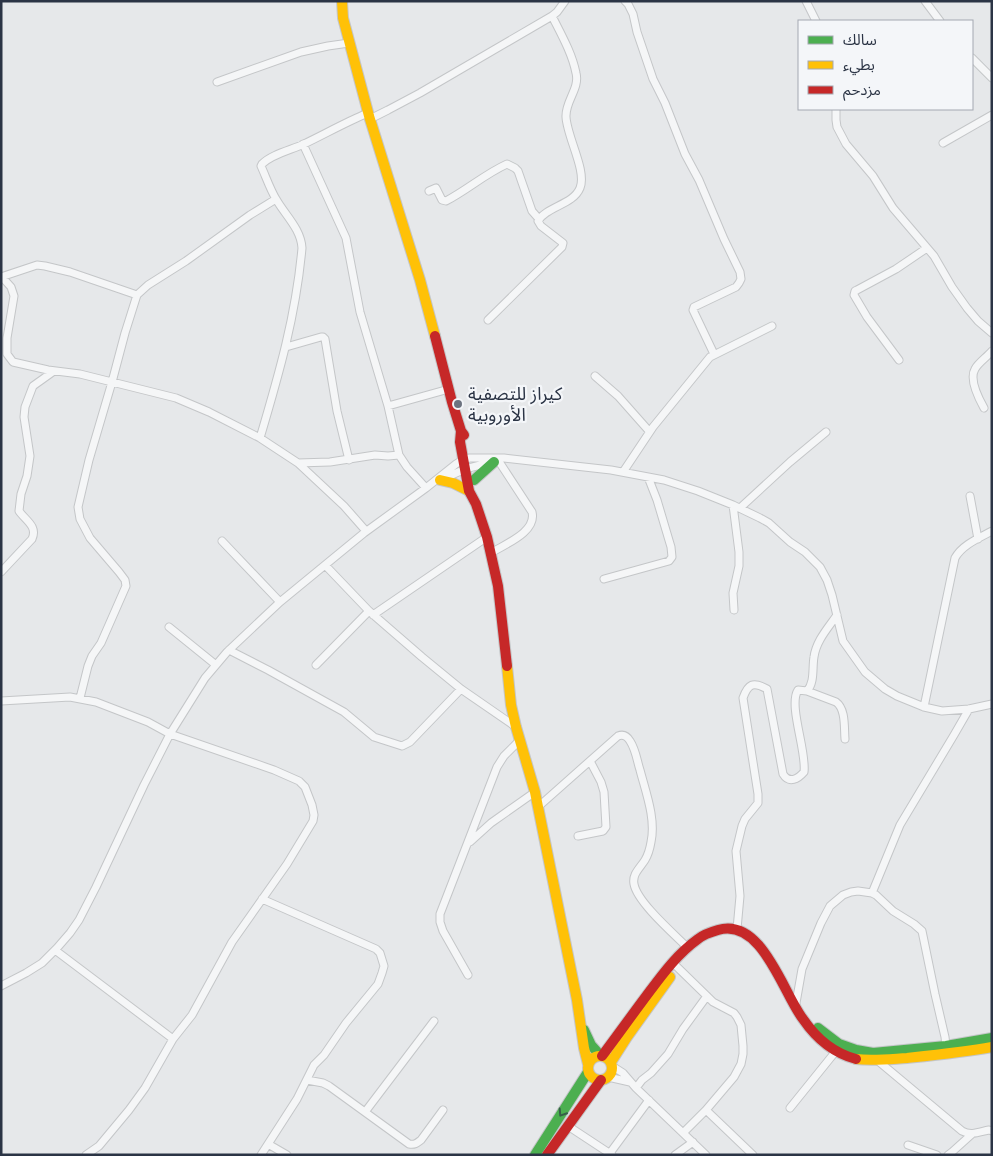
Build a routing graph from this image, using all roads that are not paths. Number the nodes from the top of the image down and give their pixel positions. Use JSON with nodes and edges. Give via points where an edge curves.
{"nodes":[{"id":1,"x":342,"y":1,"type":"edge"},
{"id":2,"x":565,"y":1,"type":"edge"},
{"id":3,"x":625,"y":1,"type":"edge"},
{"id":4,"x":806,"y":1,"type":"edge"},
{"id":5,"x":925,"y":1,"type":"edge"},
{"id":6,"x":552,"y":16,"type":"junction"},
{"id":7,"x":816,"y":20,"type":"edge"},
{"id":8,"x":939,"y":20,"type":"edge"},
{"id":9,"x":348,"y":43,"type":"junction"},
{"id":10,"x":973,"y":59,"type":"edge"},
{"id":11,"x":992,"y":78,"type":"edge"},
{"id":12,"x":217,"y":82,"type":"dead end"},
{"id":13,"x":836,"y":110,"type":"edge"},
{"id":14,"x":992,"y":115,"type":"edge"},
{"id":15,"x":369,"y":116,"type":"junction"},
{"id":16,"x":943,"y":142,"type":"dead end"},
{"id":17,"x":304,"y":144,"type":"junction"},
{"id":18,"x":429,"y":191,"type":"dead end"},
{"id":19,"x":276,"y":199,"type":"junction"},
{"id":20,"x":539,"y":219,"type":"junction"},
{"id":21,"x":927,"y":248,"type":"junction"},
{"id":22,"x":2,"y":277,"type":"edge"},
{"id":23,"x":137,"y":295,"type":"junction"},
{"id":24,"x":488,"y":320,"type":"dead end"},
{"id":25,"x":772,"y":326,"type":"dead end"},
{"id":26,"x":992,"y":333,"type":"edge"},
{"id":27,"x":286,"y":347,"type":"junction"},
{"id":28,"x":992,"y":351,"type":"edge"},
{"id":29,"x":714,"y":354,"type":"junction"},
{"id":30,"x":899,"y":360,"type":"dead end"},
{"id":31,"x":54,"y":371,"type":"junction"},
{"id":32,"x":595,"y":376,"type":"dead end"},
{"id":33,"x":112,"y":382,"type":"junction"},
{"id":34,"x":449,"y":389,"type":"junction"},
{"id":35,"x":388,"y":406,"type":"junction"},
{"id":36,"x":984,"y":408,"type":"dead end"},
{"id":37,"x":649,"y":431,"type":"junction"},
{"id":38,"x":826,"y":432,"type":"dead end"},
{"id":39,"x":260,"y":438,"type":"junction"},
{"id":40,"x":399,"y":455,"type":"junction"},
{"id":41,"x":349,"y":460,"type":"junction"},
{"id":42,"x":499,"y":460,"type":"junction"},
{"id":43,"x":298,"y":462,"type":"junction"},
{"id":44,"x":468,"y":463,"type":"junction"},
{"id":45,"x":623,"y":472,"type":"junction"},
{"id":46,"x":648,"y":477,"type":"junction"},
{"id":47,"x":474,"y":480,"type":"junction"},
{"id":48,"x":437,"y":481,"type":"junction"},
{"id":49,"x":426,"y":488,"type":"junction"},
{"id":50,"x":469,"y":491,"type":"junction"},
{"id":51,"x":970,"y":496,"type":"dead end"},
{"id":52,"x":476,"y":504,"type":"junction"},
{"id":53,"x":737,"y":506,"type":"junction"},
{"id":54,"x":366,"y":531,"type":"junction"},
{"id":55,"x":992,"y":531,"type":"edge"},
{"id":56,"x":487,"y":538,"type":"junction"},
{"id":57,"x":978,"y":539,"type":"junction"},
{"id":58,"x":222,"y":541,"type":"dead end"},
{"id":59,"x":491,"y":553,"type":"junction"},
{"id":60,"x":325,"y":565,"type":"junction"},
{"id":61,"x":1,"y":572,"type":"edge"},
{"id":62,"x":604,"y":578,"type":"dead end"},
{"id":63,"x":280,"y":602,"type":"junction"},
{"id":64,"x":734,"y":610,"type":"dead end"},
{"id":65,"x":371,"y":613,"type":"junction"},
{"id":66,"x":837,"y":615,"type":"junction"},
{"id":67,"x":169,"y":627,"type":"dead end"},
{"id":68,"x":229,"y":650,"type":"junction"},
{"id":69,"x":216,"y":665,"type":"junction"},
{"id":70,"x":316,"y":665,"type":"dead end"},
{"id":71,"x":461,"y":689,"type":"junction"},
{"id":72,"x":807,"y":691,"type":"junction"},
{"id":73,"x":80,"y":698,"type":"junction"},
{"id":74,"x":1,"y":701,"type":"edge"},
{"id":75,"x":992,"y":704,"type":"edge"},
{"id":76,"x":924,"y":707,"type":"junction"},
{"id":77,"x":969,"y":709,"type":"junction"},
{"id":78,"x":516,"y":727,"type":"junction"},
{"id":79,"x":170,"y":734,"type":"junction"},
{"id":80,"x":845,"y":739,"type":"dead end"},
{"id":81,"x":520,"y":740,"type":"junction"},
{"id":82,"x":590,"y":761,"type":"junction"},
{"id":83,"x":535,"y":792,"type":"junction"},
{"id":84,"x":538,"y":807,"type":"junction"},
{"id":85,"x":578,"y":836,"type":"dead end"},
{"id":86,"x":467,"y":844,"type":"junction"},
{"id":87,"x":872,"y":893,"type":"junction"},
{"id":88,"x":262,"y":899,"type":"junction"},
{"id":89,"x":737,"y":928,"type":"junction"},
{"id":90,"x":688,"y":948,"type":"junction"},
{"id":91,"x":55,"y":950,"type":"junction"},
{"id":92,"x":676,"y":962,"type":"junction"},
{"id":93,"x":468,"y":975,"type":"dead end"},
{"id":94,"x":1,"y":986,"type":"edge"},
{"id":95,"x":707,"y":996,"type":"junction"},
{"id":96,"x":793,"y":1003,"type":"junction"},
{"id":97,"x":434,"y":1021,"type":"dead end"},
{"id":98,"x":582,"y":1027,"type":"junction"},
{"id":99,"x":992,"y":1038,"type":"edge"},
{"id":100,"x":173,"y":1039,"type":"junction"},
{"id":101,"x":946,"y":1046,"type":"junction"},
{"id":102,"x":992,"y":1047,"type":"edge"},
{"id":103,"x":836,"y":1051,"type":"junction"},
{"id":104,"x":601,"y":1056,"type":"junction"},
{"id":105,"x":876,"y":1060,"type":"junction"},
{"id":106,"x":612,"y":1064,"type":"junction"},
{"id":107,"x":588,"y":1068,"type":"junction"},
{"id":108,"x":604,"y":1079,"type":"junction"},
{"id":109,"x":307,"y":1080,"type":"junction"},
{"id":110,"x":633,"y":1085,"type":"junction"},
{"id":111,"x":649,"y":1100,"type":"junction"},
{"id":112,"x":790,"y":1108,"type":"dead end"},
{"id":113,"x":443,"y":1110,"type":"dead end"},
{"id":114,"x":706,"y":1110,"type":"junction"},
{"id":115,"x":365,"y":1112,"type":"junction"},
{"id":116,"x":568,"y":1126,"type":"junction"},
{"id":117,"x":992,"y":1131,"type":"edge"},
{"id":118,"x":684,"y":1132,"type":"junction"},
{"id":119,"x":972,"y":1134,"type":"junction"},
{"id":120,"x":693,"y":1142,"type":"junction"},
{"id":121,"x":268,"y":1144,"type":"junction"},
{"id":122,"x":908,"y":1145,"type":"dead end"},
{"id":123,"x":611,"y":1154,"type":"edge"},
{"id":124,"x":86,"y":1155,"type":"edge"},
{"id":125,"x":261,"y":1155,"type":"edge"},
{"id":126,"x":287,"y":1155,"type":"edge"},
{"id":127,"x":535,"y":1155,"type":"edge"},
{"id":128,"x":547,"y":1155,"type":"edge"},
{"id":129,"x":674,"y":1155,"type":"edge"},
{"id":130,"x":706,"y":1155,"type":"edge"},
{"id":131,"x":753,"y":1155,"type":"edge"},
{"id":132,"x":937,"y":1155,"type":"edge"},
{"id":133,"x":948,"y":1155,"type":"edge"}],
"edges":[{"from":1,"to":9,"type":"street"},
{"from":2,"to":6,"type":"street"},
{"from":3,"to":29,"type":"street","via":[[633,14],[653,79],[740,272],[741,279],[736,287],[693,308]]},
{"from":4,"to":7,"type":"street"},
{"from":5,"to":8,"type":"street"},
{"from":6,"to":15,"type":"street","via":[[420,93]]},
{"from":6,"to":20,"type":"street","via":[[576,73],[566,116],[581,183],[573,197]]},
{"from":9,"to":12,"type":"street","via":[[301,52]]},
{"from":9,"to":15,"type":"street"},
{"from":10,"to":11,"type":"street"},
{"from":13,"to":21,"type":"street","via":[[837,127],[846,144]]},
{"from":14,"to":16,"type":"street"},
{"from":15,"to":17,"type":"street","via":[[340,125]]},
{"from":15,"to":34,"type":"street","via":[[420,280]]},
{"from":17,"to":19,"type":"street","via":[[262,164]]},
{"from":17,"to":35,"type":"street","via":[[346,238],[360,312]]},
{"from":18,"to":20,"type":"street","via":[[436,188],[442,200],[446,201],[507,164],[518,171],[532,211]]},
{"from":19,"to":23,"type":"street","via":[[148,284]]},
{"from":19,"to":27,"type":"street","via":[[302,243],[296,303]]},
{"from":20,"to":24,"type":"street","via":[[539,223],[563,243],[562,247]]},
{"from":21,"to":26,"type":"street","via":[[967,308]]},
{"from":21,"to":30,"type":"street","via":[[854,293],[867,317]]},
{"from":22,"to":23,"type":"street","via":[[45,266]]},
{"from":22,"to":31,"type":"street","via":[[14,296],[7,354],[13,362]]},
{"from":23,"to":33,"type":"street"},
{"from":25,"to":29,"type":"street"},
{"from":27,"to":39,"type":"street"},
{"from":27,"to":41,"type":"street","via":[[322,336],[325,339]]},
{"from":28,"to":36,"type":"street","via":[[974,373]]},
{"from":29,"to":37,"type":"street"},
{"from":31,"to":33,"type":"street"},
{"from":31,"to":61,"type":"street","via":[[33,386],[25,407],[30,456],[18,511],[33,526],[34,535]]},
{"from":32,"to":37,"type":"street"},
{"from":33,"to":39,"type":"street","via":[[176,398]]},
{"from":33,"to":73,"type":"street","via":[[78,507],[90,538],[125,580],[126,586],[92,656]]},
{"from":34,"to":35,"type":"street"},
{"from":34,"to":44,"type":"street"},
{"from":35,"to":40,"type":"street"},
{"from":37,"to":45,"type":"street"},
{"from":38,"to":53,"type":"street"},
{"from":39,"to":43,"type":"street"},
{"from":40,"to":41,"type":"street"},
{"from":40,"to":49,"type":"street"},
{"from":41,"to":43,"type":"street"},
{"from":42,"to":44,"type":"street"},
{"from":42,"to":44,"type":"street"},
{"from":42,"to":45,"type":"street"},
{"from":42,"to":47,"type":"street"},
{"from":42,"to":59,"type":"street","via":[[533,516],[526,532]]},
{"from":43,"to":54,"type":"street"},
{"from":44,"to":47,"type":"street"},
{"from":44,"to":48,"type":"street"},
{"from":44,"to":50,"type":"street"},
{"from":45,"to":46,"type":"street"},
{"from":46,"to":53,"type":"street"},
{"from":46,"to":62,"type":"street","via":[[672,557],[668,561]]},
{"from":47,"to":52,"type":"street"},
{"from":48,"to":49,"type":"street"},
{"from":48,"to":50,"type":"street","via":[[453,483]]},
{"from":49,"to":54,"type":"street"},
{"from":50,"to":52,"type":"street"},
{"from":51,"to":57,"type":"street"},
{"from":52,"to":56,"type":"street"},
{"from":53,"to":64,"type":"street","via":[[739,566],[733,592]]},
{"from":53,"to":66,"type":"street","via":[[769,523],[812,558],[827,580]]},
{"from":54,"to":60,"type":"street"},
{"from":55,"to":57,"type":"street"},
{"from":56,"to":59,"type":"street"},
{"from":56,"to":65,"type":"street"},
{"from":57,"to":76,"type":"street","via":[[957,553],[955,558]]},
{"from":58,"to":63,"type":"street"},
{"from":59,"to":78,"type":"street"},
{"from":60,"to":63,"type":"street"},
{"from":60,"to":65,"type":"street"},
{"from":63,"to":68,"type":"street"},
{"from":65,"to":70,"type":"street"},
{"from":65,"to":71,"type":"street"},
{"from":66,"to":72,"type":"street","via":[[816,647]]},
{"from":66,"to":76,"type":"street","via":[[843,641],[865,672],[885,689]]},
{"from":67,"to":69,"type":"street"},
{"from":68,"to":69,"type":"street"},
{"from":68,"to":71,"type":"street","via":[[344,712],[374,737],[400,746],[410,742]]},
{"from":69,"to":79,"type":"street"},
{"from":71,"to":78,"type":"street"},
{"from":72,"to":80,"type":"street","via":[[840,705]]},
{"from":72,"to":89,"type":"street","via":[[798,690],[795,698],[805,768],[801,776],[793,780],[783,774],[767,689],[751,685],[743,698],[758,803],[745,819],[736,852],[740,896]]},
{"from":73,"to":74,"type":"street"},
{"from":73,"to":79,"type":"street","via":[[148,722]]},
{"from":75,"to":77,"type":"street"},
{"from":76,"to":77,"type":"street","via":[[942,711]]},
{"from":77,"to":87,"type":"street","via":[[903,818]]},
{"from":78,"to":81,"type":"street"},
{"from":79,"to":88,"type":"street","via":[[274,770],[300,781],[305,787],[312,805],[313,821]]},
{"from":79,"to":91,"type":"street","via":[[86,907]]},
{"from":81,"to":83,"type":"street"},
{"from":81,"to":86,"type":"street","via":[[497,767]]},
{"from":82,"to":84,"type":"street"},
{"from":82,"to":85,"type":"street","via":[[604,792],[606,826],[603,831]]},
{"from":82,"to":90,"type":"street","via":[[618,736],[622,734],[630,741],[648,800],[652,832],[646,859],[635,874],[634,884],[649,908]]},
{"from":83,"to":84,"type":"street"},
{"from":83,"to":86,"type":"street"},
{"from":84,"to":98,"type":"street"},
{"from":86,"to":93,"type":"street","via":[[442,907],[440,922]]},
{"from":87,"to":96,"type":"street","via":[[844,894],[830,906],[802,970]]},
{"from":87,"to":101,"type":"street","via":[[922,931]]},
{"from":88,"to":100,"type":"street","via":[[232,942],[192,1015]]},
{"from":88,"to":109,"type":"street","via":[[376,949],[384,966],[378,984],[314,1065]]},
{"from":89,"to":90,"type":"street","via":[[705,933]]},
{"from":89,"to":96,"type":"street","via":[[754,938],[763,949]]},
{"from":90,"to":92,"type":"street"},
{"from":91,"to":94,"type":"street","via":[[42,963]]},
{"from":91,"to":100,"type":"street"},
{"from":92,"to":95,"type":"street"},
{"from":92,"to":104,"type":"street"},
{"from":92,"to":106,"type":"street"},
{"from":95,"to":110,"type":"street","via":[[668,1054]]},
{"from":95,"to":114,"type":"street","via":[[737,1017],[744,1046],[734,1077]]},
{"from":96,"to":101,"type":"street","via":[[825,1034],[856,1050],[873,1053]]},
{"from":96,"to":103,"type":"street","via":[[811,1030]]},
{"from":97,"to":115,"type":"street"},
{"from":98,"to":104,"type":"street"},
{"from":98,"to":107,"type":"street"},
{"from":99,"to":101,"type":"street"},
{"from":100,"to":124,"type":"street","via":[[129,1110],[99,1146]]},
{"from":102,"to":105,"type":"street","via":[[952,1054]]},
{"from":103,"to":105,"type":"street","via":[[855,1058]]},
{"from":103,"to":112,"type":"street"},
{"from":104,"to":106,"type":"street"},
{"from":104,"to":107,"type":"street","via":[[593,1058]]},
{"from":105,"to":119,"type":"street","via":[[962,1131]]},
{"from":106,"to":108,"type":"street","via":[[611,1073]]},
{"from":106,"to":110,"type":"street"},
{"from":107,"to":108,"type":"street","via":[[595,1079]]},
{"from":107,"to":127,"type":"street","one_way":true},
{"from":108,"to":110,"type":"street"},
{"from":108,"to":116,"type":"street"},
{"from":109,"to":115,"type":"street","via":[[323,1083]]},
{"from":109,"to":121,"type":"street"},
{"from":110,"to":111,"type":"street"},
{"from":111,"to":118,"type":"street"},
{"from":111,"to":123,"type":"street"},
{"from":113,"to":115,"type":"street","via":[[421,1140],[413,1144]]},
{"from":114,"to":118,"type":"street"},
{"from":114,"to":131,"type":"street"},
{"from":116,"to":123,"type":"street"},
{"from":116,"to":128,"type":"street"},
{"from":117,"to":119,"type":"street"},
{"from":118,"to":120,"type":"street"},
{"from":119,"to":133,"type":"street"},
{"from":120,"to":129,"type":"street"},
{"from":120,"to":130,"type":"street"},
{"from":121,"to":125,"type":"street"},
{"from":121,"to":126,"type":"street"},
{"from":122,"to":132,"type":"street"}]}
